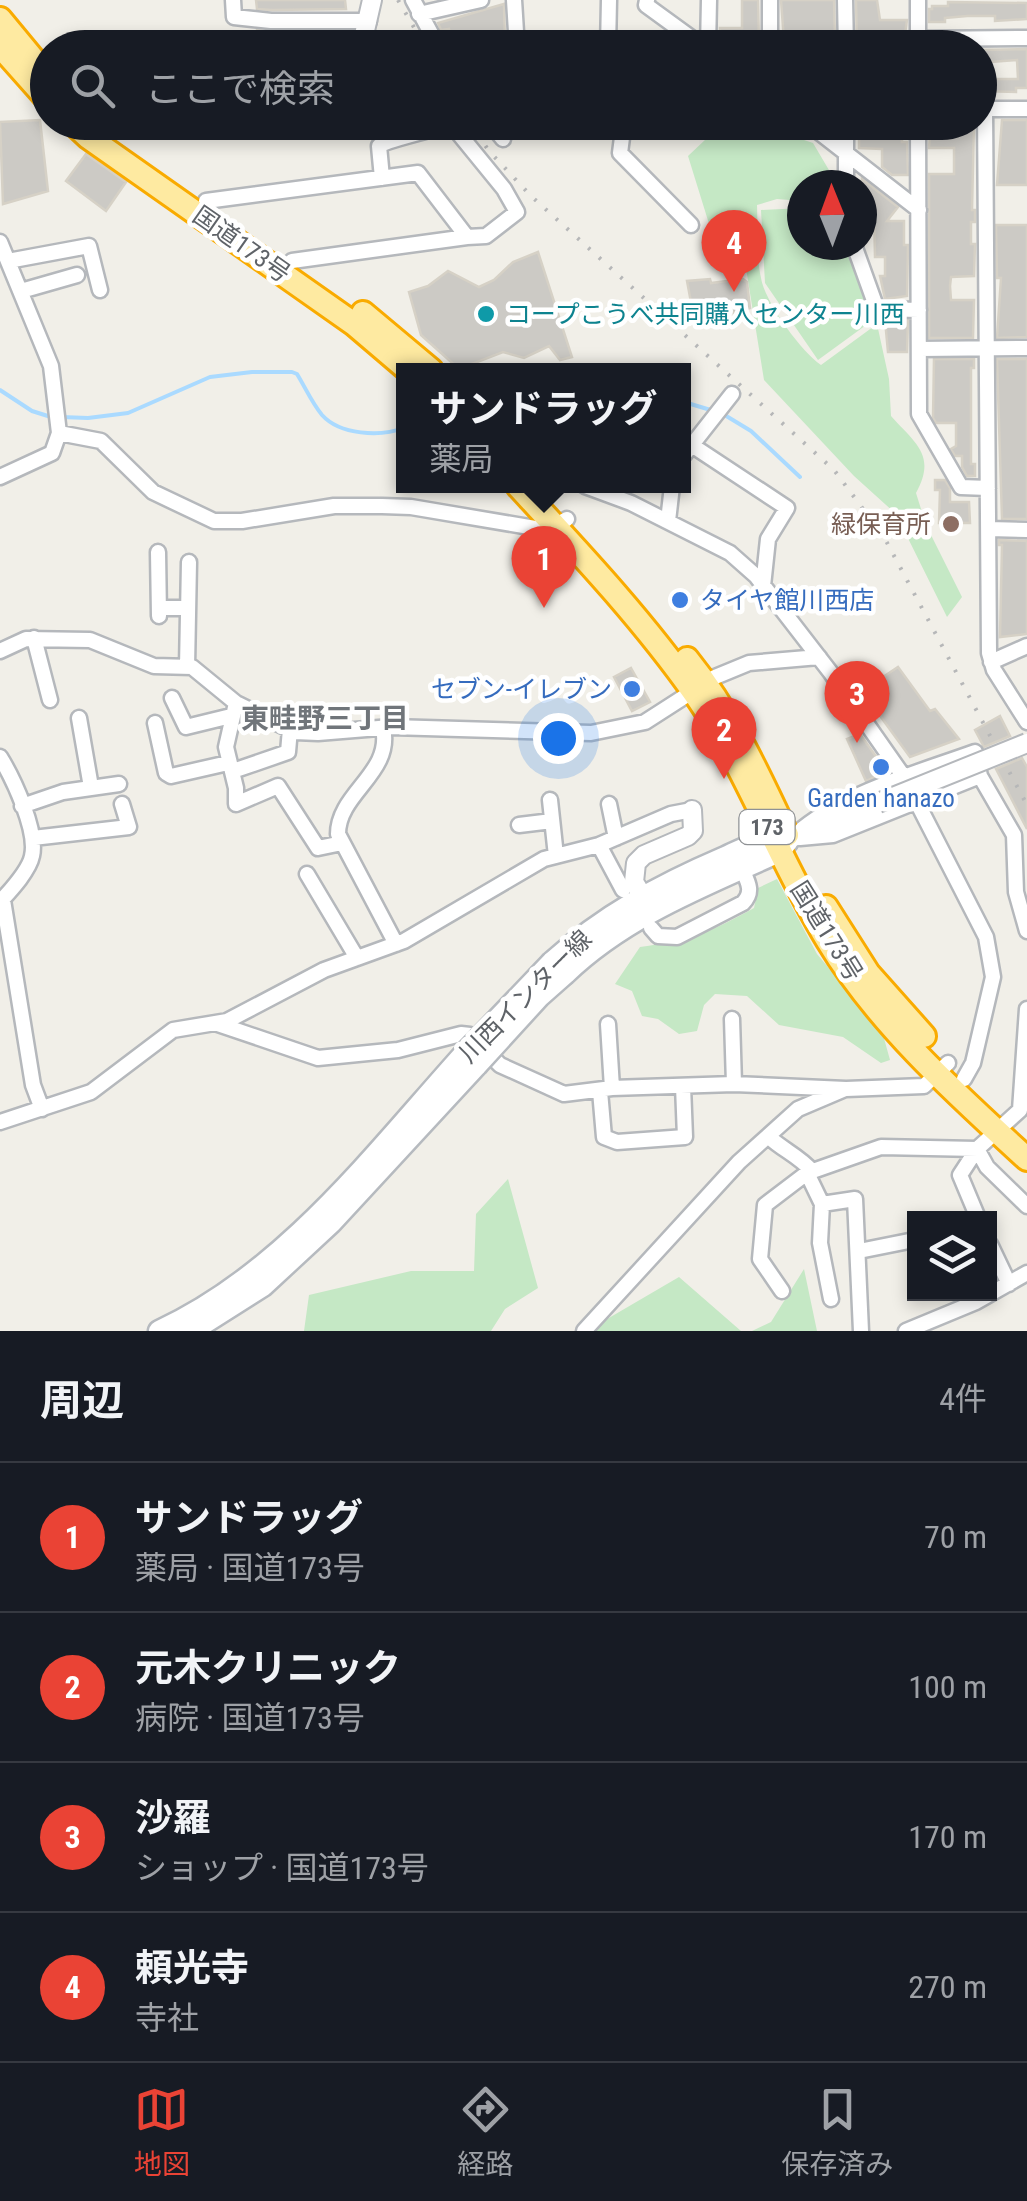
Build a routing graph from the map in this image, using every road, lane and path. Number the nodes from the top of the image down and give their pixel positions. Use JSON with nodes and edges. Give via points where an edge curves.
{"nodes":[{"id":1,"x":2,"y":0,"type":"edge"},
{"id":2,"x":234,"y":0,"type":"edge"},
{"id":3,"x":372,"y":0,"type":"edge"},
{"id":4,"x":481,"y":0,"type":"edge"},
{"id":5,"x":514,"y":0,"type":"edge"},
{"id":6,"x":609,"y":0,"type":"edge"},
{"id":7,"x":646,"y":0,"type":"edge"},
{"id":8,"x":708,"y":0,"type":"edge"},
{"id":9,"x":770,"y":0,"type":"edge"},
{"id":10,"x":845,"y":0,"type":"edge"},
{"id":11,"x":918,"y":0,"type":"edge"},
{"id":12,"x":416,"y":7,"type":"edge"},
{"id":13,"x":0,"y":20,"type":"edge"},
{"id":14,"x":369,"y":21,"type":"junction"},
{"id":15,"x":366,"y":30,"type":"edge"},
{"id":16,"x":429,"y":30,"type":"edge"},
{"id":17,"x":516,"y":30,"type":"edge"},
{"id":18,"x":608,"y":30,"type":"edge"},
{"id":19,"x":681,"y":30,"type":"edge"},
{"id":20,"x":707,"y":30,"type":"edge"},
{"id":21,"x":770,"y":30,"type":"edge"},
{"id":22,"x":846,"y":30,"type":"edge"},
{"id":23,"x":918,"y":30,"type":"edge"},
{"id":24,"x":1027,"y":38,"type":"edge"},
{"id":25,"x":997,"y":39,"type":"edge"},
{"id":26,"x":0,"y":46,"type":"edge"},
{"id":27,"x":30,"y":56,"type":"edge"},
{"id":28,"x":30,"y":80,"type":"edge"},
{"id":29,"x":997,"y":109,"type":"edge"},
{"id":30,"x":1027,"y":109,"type":"edge"},
{"id":31,"x":92,"y":140,"type":"edge"},
{"id":32,"x":121,"y":140,"type":"edge"},
{"id":33,"x":386,"y":140,"type":"edge"},
{"id":34,"x":464,"y":140,"type":"edge"},
{"id":35,"x":622,"y":140,"type":"edge"},
{"id":36,"x":828,"y":140,"type":"edge"},
{"id":37,"x":846,"y":140,"type":"edge"},
{"id":38,"x":918,"y":140,"type":"edge"},
{"id":39,"x":983,"y":140,"type":"edge"},
{"id":40,"x":846,"y":154,"type":"junction"},
{"id":41,"x":846,"y":170,"type":"edge"},
{"id":42,"x":382,"y":178,"type":"junction"},
{"id":43,"x":206,"y":200,"type":"junction"},
{"id":44,"x":919,"y":210,"type":"junction"},
{"id":45,"x":691,"y":225,"type":"dead end"},
{"id":46,"x":466,"y":237,"type":"junction"},
{"id":47,"x":0,"y":242,"type":"edge"},
{"id":48,"x":8,"y":260,"type":"junction"},
{"id":49,"x":860,"y":260,"type":"edge"},
{"id":50,"x":292,"y":261,"type":"junction"},
{"id":51,"x":77,"y":275,"type":"dead end"},
{"id":52,"x":20,"y":290,"type":"junction"},
{"id":53,"x":100,"y":290,"type":"dead end"},
{"id":54,"x":919,"y":310,"type":"junction"},
{"id":55,"x":919,"y":348,"type":"junction"},
{"id":56,"x":987,"y":348,"type":"junction"},
{"id":57,"x":1027,"y":348,"type":"edge"},
{"id":58,"x":400,"y":363,"type":"edge"},
{"id":59,"x":423,"y":363,"type":"edge"},
{"id":60,"x":732,"y":394,"type":"dead end"},
{"id":61,"x":59,"y":433,"type":"junction"},
{"id":62,"x":691,"y":442,"type":"edge"},
{"id":63,"x":691,"y":449,"type":"edge"},
{"id":64,"x":0,"y":477,"type":"edge"},
{"id":65,"x":988,"y":488,"type":"junction"},
{"id":66,"x":526,"y":493,"type":"edge"},
{"id":67,"x":542,"y":493,"type":"edge"},
{"id":68,"x":602,"y":493,"type":"edge"},
{"id":69,"x":671,"y":493,"type":"edge"},
{"id":70,"x":668,"y":521,"type":"junction"},
{"id":71,"x":561,"y":522,"type":"junction"},
{"id":72,"x":988,"y":530,"type":"junction"},
{"id":73,"x":1027,"y":530,"type":"edge"},
{"id":74,"x":158,"y":552,"type":"dead end"},
{"id":75,"x":189,"y":562,"type":"dead end"},
{"id":76,"x":764,"y":586,"type":"junction"},
{"id":77,"x":188,"y":608,"type":"junction"},
{"id":78,"x":34,"y":638,"type":"junction"},
{"id":79,"x":1027,"y":646,"type":"edge"},
{"id":80,"x":0,"y":651,"type":"edge"},
{"id":81,"x":819,"y":657,"type":"junction"},
{"id":82,"x":991,"y":662,"type":"junction"},
{"id":83,"x":187,"y":667,"type":"junction"},
{"id":84,"x":700,"y":688,"type":"junction"},
{"id":85,"x":172,"y":698,"type":"dead end"},
{"id":86,"x":50,"y":700,"type":"dead end"},
{"id":87,"x":234,"y":710,"type":"junction"},
{"id":88,"x":78,"y":718,"type":"dead end"},
{"id":89,"x":156,"y":722,"type":"dead end"},
{"id":90,"x":1027,"y":722,"type":"edge"},
{"id":91,"x":383,"y":728,"type":"junction"},
{"id":92,"x":290,"y":729,"type":"junction"},
{"id":93,"x":1027,"y":743,"type":"edge"},
{"id":94,"x":0,"y":757,"type":"edge"},
{"id":95,"x":231,"y":767,"type":"junction"},
{"id":96,"x":980,"y":776,"type":"junction"},
{"id":97,"x":904,"y":778,"type":"junction"},
{"id":98,"x":119,"y":784,"type":"dead end"},
{"id":99,"x":92,"y":787,"type":"junction"},
{"id":100,"x":550,"y":800,"type":"dead end"},
{"id":101,"x":914,"y":802,"type":"junction"},
{"id":102,"x":122,"y":804,"type":"dead end"},
{"id":103,"x":609,"y":804,"type":"dead end"},
{"id":104,"x":22,"y":806,"type":"junction"},
{"id":105,"x":692,"y":810,"type":"joint"},
{"id":106,"x":552,"y":820,"type":"junction"},
{"id":107,"x":519,"y":825,"type":"dead end"},
{"id":108,"x":33,"y":838,"type":"junction"},
{"id":109,"x":616,"y":838,"type":"junction"},
{"id":110,"x":342,"y":842,"type":"junction"},
{"id":111,"x":780,"y":843,"type":"junction"},
{"id":112,"x":598,"y":845,"type":"junction"},
{"id":113,"x":556,"y":856,"type":"junction"},
{"id":114,"x":742,"y":869,"type":"junction"},
{"id":115,"x":306,"y":874,"type":"dead end"},
{"id":116,"x":633,"y":893,"type":"junction"},
{"id":117,"x":1,"y":901,"type":"edge"},
{"id":118,"x":651,"y":928,"type":"dead end"},
{"id":119,"x":1027,"y":931,"type":"edge"},
{"id":120,"x":396,"y":944,"type":"junction"},
{"id":121,"x":357,"y":958,"type":"junction"},
{"id":122,"x":559,"y":968,"type":"junction"},
{"id":123,"x":1027,"y":1008,"type":"edge"},
{"id":124,"x":732,"y":1019,"type":"dead end"},
{"id":125,"x":216,"y":1023,"type":"junction"},
{"id":126,"x":608,"y":1024,"type":"dead end"},
{"id":127,"x":470,"y":1060,"type":"junction"},
{"id":128,"x":950,"y":1072,"type":"junction"},
{"id":129,"x":734,"y":1084,"type":"junction"},
{"id":130,"x":683,"y":1086,"type":"junction"},
{"id":131,"x":846,"y":1089,"type":"junction"},
{"id":132,"x":606,"y":1090,"type":"junction"},
{"id":133,"x":42,"y":1109,"type":"junction"},
{"id":134,"x":0,"y":1122,"type":"edge"},
{"id":135,"x":1000,"y":1126,"type":"junction"},
{"id":136,"x":768,"y":1136,"type":"junction"},
{"id":137,"x":1027,"y":1142,"type":"edge"},
{"id":138,"x":976,"y":1149,"type":"junction"},
{"id":139,"x":1027,"y":1159,"type":"edge"},
{"id":140,"x":810,"y":1172,"type":"junction"},
{"id":141,"x":822,"y":1204,"type":"junction"},
{"id":142,"x":1027,"y":1206,"type":"edge"},
{"id":143,"x":975,"y":1211,"type":"edge"},
{"id":144,"x":907,"y":1241,"type":"edge"},
{"id":145,"x":859,"y":1250,"type":"junction"},
{"id":146,"x":997,"y":1260,"type":"edge"},
{"id":147,"x":1027,"y":1273,"type":"edge"},
{"id":148,"x":1008,"y":1284,"type":"junction"},
{"id":149,"x":782,"y":1291,"type":"dead end"},
{"id":150,"x":831,"y":1299,"type":"dead end"},
{"id":151,"x":159,"y":1331,"type":"edge"},
{"id":152,"x":192,"y":1331,"type":"edge"},
{"id":153,"x":584,"y":1331,"type":"edge"},
{"id":154,"x":861,"y":1331,"type":"edge"},
{"id":155,"x":906,"y":1331,"type":"edge"}],
"edges":[{"from":1,"to":13,"type":"street"},
{"from":2,"to":14,"type":"street","via":[[234,16]]},
{"from":3,"to":14,"type":"street"},
{"from":4,"to":12,"type":"street"},
{"from":5,"to":17,"type":"street"},
{"from":6,"to":18,"type":"street"},
{"from":7,"to":19,"type":"street"},
{"from":8,"to":20,"type":"street"},
{"from":9,"to":21,"type":"street"},
{"from":10,"to":22,"type":"street"},
{"from":11,"to":23,"type":"street"},
{"from":12,"to":16,"type":"street"},
{"from":13,"to":27,"type":"highway"},
{"from":14,"to":15,"type":"street"},
{"from":24,"to":25,"type":"street"},
{"from":26,"to":28,"type":"highway"},
{"from":29,"to":30,"type":"street"},
{"from":31,"to":58,"type":"highway","name":"国道173号"},
{"from":32,"to":43,"type":"highway","name":"国道173号"},
{"from":33,"to":42,"type":"street","via":[[379,146]]},
{"from":34,"to":46,"type":"street","via":[[517,212],[486,236]]},
{"from":35,"to":45,"type":"street","via":[[620,153]]},
{"from":36,"to":40,"type":"street"},
{"from":37,"to":40,"type":"street"},
{"from":38,"to":44,"type":"street"},
{"from":39,"to":56,"type":"street"},
{"from":40,"to":41,"type":"street"},
{"from":40,"to":44,"type":"street"},
{"from":42,"to":43,"type":"street"},
{"from":42,"to":46,"type":"street","via":[[418,173]]},
{"from":43,"to":50,"type":"highway","name":"国道173号"},
{"from":44,"to":54,"type":"street"},
{"from":46,"to":50,"type":"street"},
{"from":47,"to":48,"type":"street"},
{"from":48,"to":52,"type":"street"},
{"from":48,"to":53,"type":"street","via":[[89,246]]},
{"from":49,"to":54,"type":"street","via":[[878,309]]},
{"from":50,"to":59,"type":"highway","name":"国道173号"},
{"from":51,"to":52,"type":"street"},
{"from":52,"to":61,"type":"street","via":[[51,366]]},
{"from":54,"to":55,"type":"street"},
{"from":55,"to":56,"type":"street"},
{"from":55,"to":65,"type":"street","via":[[920,414],[960,486]]},
{"from":56,"to":57,"type":"street"},
{"from":56,"to":65,"type":"street"},
{"from":60,"to":62,"type":"street"},
{"from":61,"to":64,"type":"street","via":[[52,453]]},
{"from":61,"to":71,"type":"street","via":[[100,441],[153,492],[214,521],[382,506],[547,530]]},
{"from":63,"to":76,"type":"street","via":[[786,508],[768,539]]},
{"from":65,"to":72,"type":"street"},
{"from":66,"to":71,"type":"highway","name":"国道173号","number":"173"},
{"from":67,"to":71,"type":"highway","name":"国道173号","number":"173"},
{"from":68,"to":70,"type":"street"},
{"from":69,"to":70,"type":"street"},
{"from":70,"to":76,"type":"street","via":[[730,553]]},
{"from":71,"to":84,"type":"highway","name":"国道173号","number":"173"},
{"from":72,"to":73,"type":"street"},
{"from":72,"to":82,"type":"street"},
{"from":74,"to":77,"type":"street","via":[[159,612]]},
{"from":75,"to":77,"type":"street"},
{"from":76,"to":81,"type":"street"},
{"from":77,"to":83,"type":"street"},
{"from":78,"to":80,"type":"street"},
{"from":78,"to":83,"type":"street","via":[[90,640],[154,666]]},
{"from":78,"to":86,"type":"street"},
{"from":79,"to":82,"type":"street"},
{"from":81,"to":84,"type":"street","via":[[748,663]]},
{"from":81,"to":97,"type":"street"},
{"from":82,"to":90,"type":"street"},
{"from":83,"to":87,"type":"street"},
{"from":84,"to":91,"type":"street","via":[[645,722],[591,733]]},
{"from":84,"to":111,"type":"highway","name":"国道173号","number":"173","via":[[747,749]]},
{"from":85,"to":87,"type":"street","via":[[186,727]]},
{"from":87,"to":92,"type":"street"},
{"from":87,"to":95,"type":"street","via":[[226,746]]},
{"from":88,"to":99,"type":"street"},
{"from":89,"to":95,"type":"street","via":[[171,776]]},
{"from":91,"to":92,"type":"street","via":[[318,734]]},
{"from":91,"to":110,"type":"street","via":[[382,754],[340,815]]},
{"from":92,"to":95,"type":"street","via":[[288,752]]},
{"from":93,"to":111,"type":"street","bridge":true},
{"from":94,"to":104,"type":"street"},
{"from":95,"to":110,"type":"street","via":[[236,804],[278,786],[318,848]]},
{"from":96,"to":97,"type":"street","via":[[975,752]]},
{"from":96,"to":101,"type":"street"},
{"from":96,"to":119,"type":"street","via":[[1014,835],[1016,892]]},
{"from":97,"to":101,"type":"street"},
{"from":97,"to":111,"type":"street","via":[[824,812]]},
{"from":98,"to":99,"type":"street"},
{"from":99,"to":104,"type":"street"},
{"from":100,"to":106,"type":"street"},
{"from":101,"to":111,"type":"street","via":[[833,835]]},
{"from":101,"to":128,"type":"street","via":[[986,936],[993,977],[972,1063]]},
{"from":102,"to":108,"type":"street","via":[[129,827]]},
{"from":103,"to":109,"type":"street"},
{"from":104,"to":108,"type":"street"},
{"from":105,"to":109,"type":"street"},
{"from":105,"to":116,"type":"street","via":[[688,836],[636,863]]},
{"from":106,"to":107,"type":"street"},
{"from":106,"to":113,"type":"street"},
{"from":108,"to":117,"type":"street","via":[[32,859]]},
{"from":109,"to":112,"type":"street"},
{"from":110,"to":120,"type":"street"},
{"from":111,"to":114,"type":"main road","name":"川西インター線"},
{"from":111,"to":116,"type":"main road","name":"川西インター線"},
{"from":111,"to":128,"type":"highway","name":"国道173号","number":"173","via":[[868,973]]},
{"from":112,"to":113,"type":"street"},
{"from":112,"to":116,"type":"street"},
{"from":113,"to":120,"type":"street"},
{"from":114,"to":118,"type":"street","via":[[750,886],[743,903],[677,937],[658,936]]},
{"from":114,"to":122,"type":"main road","name":"川西インター線","via":[[630,923]]},
{"from":115,"to":121,"type":"street"},
{"from":116,"to":122,"type":"main road","name":"川西インター線","via":[[582,935]]},
{"from":117,"to":133,"type":"street"},
{"from":120,"to":121,"type":"street"},
{"from":121,"to":125,"type":"street"},
{"from":122,"to":127,"type":"main road","name":"川西インター線","bridge":true,"via":[[538,997]]},
{"from":123,"to":135,"type":"street","via":[[1020,1110]]},
{"from":124,"to":129,"type":"street"},
{"from":125,"to":132,"type":"street","via":[[318,1058],[470,1035],[500,1065],[537,1085],[564,1094]]},
{"from":125,"to":133,"type":"street","via":[[173,1030],[91,1092]]},
{"from":126,"to":132,"type":"street"},
{"from":127,"to":151,"type":"main road","name":"川西インター線","via":[[260,1268]]},
{"from":127,"to":152,"type":"main road","name":"川西インター線","via":[[304,1248],[264,1286]]},
{"from":128,"to":131,"type":"street","via":[[924,1086]]},
{"from":128,"to":135,"type":"highway","name":"国道173号","number":"173"},
{"from":129,"to":130,"type":"street"},
{"from":129,"to":131,"type":"street"},
{"from":130,"to":132,"type":"street"},
{"from":130,"to":132,"type":"street","via":[[685,1136],[617,1142],[604,1138]]},
{"from":131,"to":136,"type":"street","via":[[798,1109]]},
{"from":133,"to":134,"type":"street"},
{"from":135,"to":137,"type":"highway","name":"国道173号","number":"173"},
{"from":135,"to":138,"type":"street"},
{"from":135,"to":139,"type":"highway","name":"国道173号","number":"173"},
{"from":136,"to":140,"type":"street"},
{"from":136,"to":153,"type":"street"},
{"from":138,"to":140,"type":"street","via":[[880,1147]]},
{"from":138,"to":142,"type":"street"},
{"from":138,"to":143,"type":"street","via":[[960,1175]]},
{"from":140,"to":141,"type":"street"},
{"from":140,"to":149,"type":"street","via":[[765,1205],[760,1259]]},
{"from":141,"to":145,"type":"street","via":[[855,1199]]},
{"from":141,"to":150,"type":"street","via":[[820,1242]]},
{"from":144,"to":145,"type":"street"},
{"from":145,"to":154,"type":"street"},
{"from":146,"to":148,"type":"street"},
{"from":147,"to":148,"type":"street"},
{"from":148,"to":155,"type":"street"}]}
